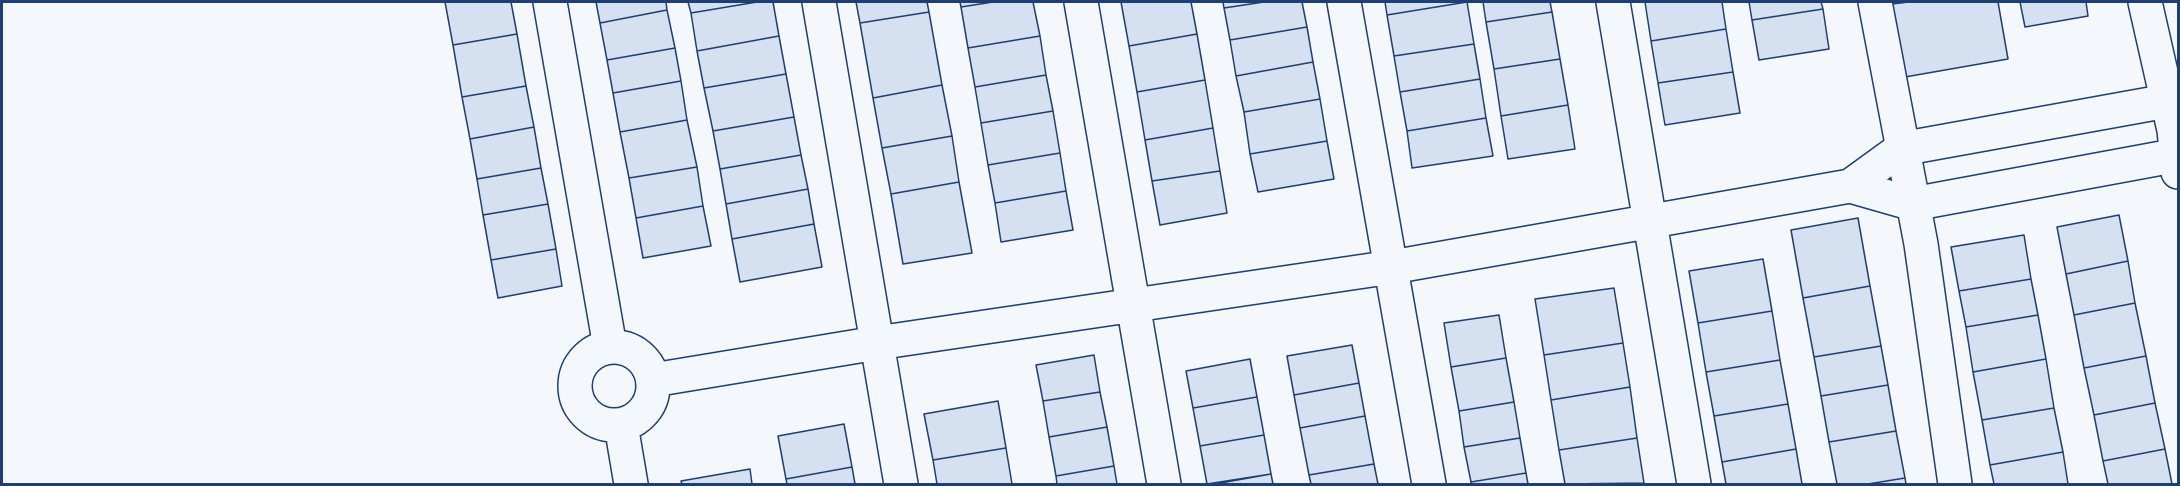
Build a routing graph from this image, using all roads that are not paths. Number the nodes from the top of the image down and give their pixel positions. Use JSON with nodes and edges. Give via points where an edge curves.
{"nodes":[{"id":1,"x":550,"y":2,"type":"edge"},
{"id":2,"x":819,"y":2,"type":"edge"},
{"id":3,"x":1081,"y":2,"type":"edge"},
{"id":4,"x":1344,"y":2,"type":"edge"},
{"id":5,"x":1612,"y":2,"type":"edge"},
{"id":6,"x":1875,"y":2,"type":"edge"},
{"id":7,"x":2145,"y":2,"type":"edge"},
{"id":8,"x":2173,"y":102,"type":"edge"},
{"id":9,"x":1901,"y":149,"type":"junction"},
{"id":10,"x":2178,"y":161,"type":"edge"},
{"id":11,"x":1850,"y":186,"type":"junction"},
{"id":12,"x":1913,"y":204,"type":"junction"},
{"id":13,"x":1650,"y":222,"type":"junction"},
{"id":14,"x":1392,"y":267,"type":"junction"},
{"id":15,"x":1132,"y":304,"type":"junction"},
{"id":16,"x":877,"y":343,"type":"junction"},
{"id":17,"x":610,"y":347,"type":"junction"},
{"id":18,"x":652,"y":380,"type":"junction"},
{"id":19,"x":621,"y":425,"type":"junction"},
{"id":20,"x":632,"y":484,"type":"edge"},
{"id":21,"x":901,"y":484,"type":"edge"},
{"id":22,"x":1164,"y":484,"type":"edge"},
{"id":23,"x":1429,"y":484,"type":"edge"},
{"id":24,"x":1694,"y":484,"type":"edge"},
{"id":25,"x":1955,"y":484,"type":"edge"}],
"edges":[{"from":1,"to":17,"type":"street"},
{"from":2,"to":16,"type":"street"},
{"from":3,"to":15,"type":"street"},
{"from":4,"to":14,"type":"street"},
{"from":5,"to":13,"type":"street"},
{"from":6,"to":9,"type":"street"},
{"from":7,"to":8,"type":"street"},
{"from":8,"to":9,"type":"street"},
{"from":8,"to":10,"type":"street"},
{"from":9,"to":11,"type":"street"},
{"from":9,"to":12,"type":"street"},
{"from":10,"to":12,"type":"street"},
{"from":11,"to":12,"type":"street"},
{"from":11,"to":13,"type":"street"},
{"from":12,"to":25,"type":"street"},
{"from":13,"to":14,"type":"street"},
{"from":13,"to":24,"type":"street"},
{"from":14,"to":15,"type":"street"},
{"from":14,"to":23,"type":"street"},
{"from":15,"to":16,"type":"street"},
{"from":15,"to":22,"type":"street"},
{"from":16,"to":18,"type":"street"},
{"from":16,"to":21,"type":"street"},
{"from":17,"to":18,"type":"street","via":[[632,352],[649,369]]},
{"from":17,"to":19,"type":"street","via":[[582,362],[574,381],[575,392],[591,419],[610,426]]},
{"from":18,"to":19,"type":"street","via":[[651,400],[646,409]]},
{"from":19,"to":20,"type":"street"}]}
